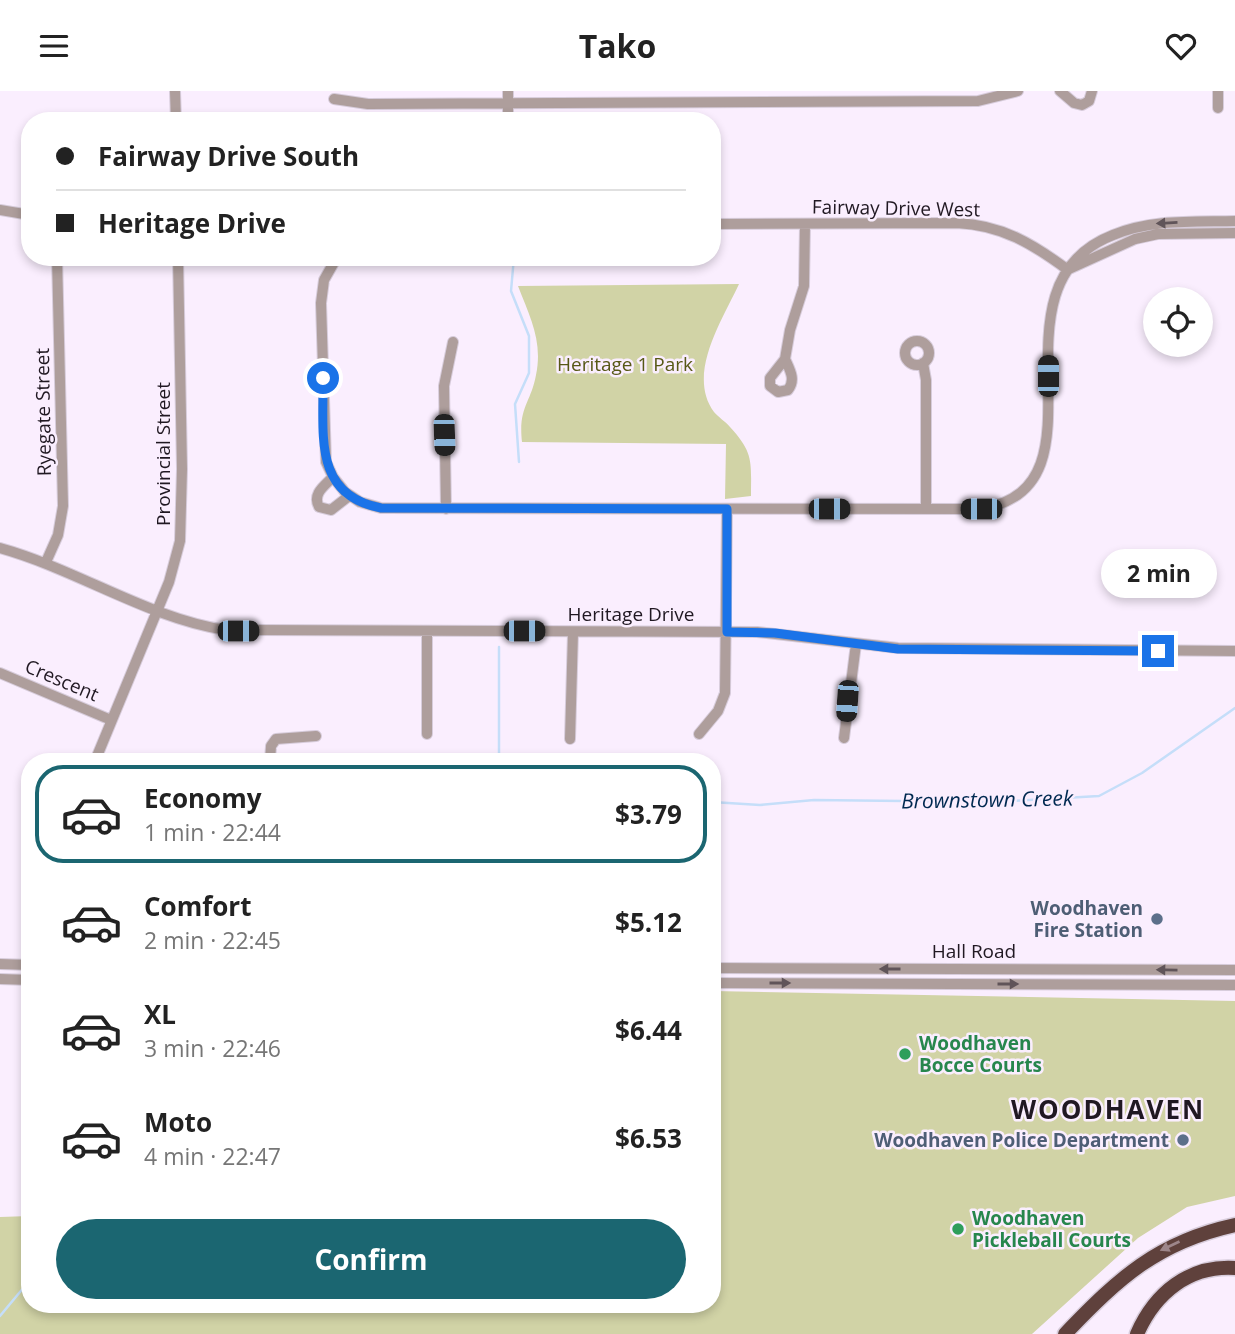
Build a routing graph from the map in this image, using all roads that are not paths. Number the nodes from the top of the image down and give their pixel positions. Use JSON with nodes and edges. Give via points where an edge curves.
{"nodes":[{"id":1,"x":175,"y":91,"type":"edge"},
{"id":2,"x":508,"y":91,"type":"edge"},
{"id":3,"x":1018,"y":91,"type":"edge"},
{"id":4,"x":1060,"y":91,"type":"edge"},
{"id":5,"x":1092,"y":91,"type":"edge"},
{"id":6,"x":1218,"y":91,"type":"edge"},
{"id":7,"x":334,"y":99,"type":"dead end"},
{"id":8,"x":508,"y":103,"type":"junction"},
{"id":9,"x":1218,"y":108,"type":"dead end"},
{"id":10,"x":176,"y":112,"type":"edge"},
{"id":11,"x":508,"y":112,"type":"edge"},
{"id":12,"x":0,"y":210,"type":"edge"},
{"id":13,"x":21,"y":214,"type":"edge"},
{"id":14,"x":1235,"y":221,"type":"edge"},
{"id":15,"x":721,"y":224,"type":"edge"},
{"id":16,"x":805,"y":224,"type":"junction"},
{"id":17,"x":1200,"y":227,"type":"junction"},
{"id":18,"x":1235,"y":233,"type":"edge"},
{"id":19,"x":57,"y":266,"type":"edge"},
{"id":20,"x":178,"y":266,"type":"edge"},
{"id":21,"x":330,"y":266,"type":"edge"},
{"id":22,"x":1068,"y":270,"type":"junction"},
{"id":23,"x":453,"y":342,"type":"dead end"},
{"id":24,"x":785,"y":359,"type":"dead end"},
{"id":25,"x":923,"y":363,"type":"dead end"},
{"id":26,"x":333,"y":477,"type":"junction"},
{"id":27,"x":349,"y":496,"type":"junction"},
{"id":28,"x":446,"y":509,"type":"junction"},
{"id":29,"x":727,"y":509,"type":"junction"},
{"id":30,"x":926,"y":509,"type":"junction"},
{"id":31,"x":0,"y":548,"type":"edge"},
{"id":32,"x":46,"y":562,"type":"junction"},
{"id":33,"x":157,"y":610,"type":"junction"},
{"id":34,"x":426,"y":631,"type":"junction"},
{"id":35,"x":573,"y":632,"type":"junction"},
{"id":36,"x":727,"y":632,"type":"junction"},
{"id":37,"x":856,"y":644,"type":"junction"},
{"id":38,"x":1235,"y":651,"type":"edge"},
{"id":39,"x":0,"y":673,"type":"edge"},
{"id":40,"x":111,"y":719,"type":"junction"},
{"id":41,"x":427,"y":734,"type":"dead end"},
{"id":42,"x":699,"y":734,"type":"dead end"},
{"id":43,"x":316,"y":736,"type":"dead end"},
{"id":44,"x":844,"y":738,"type":"dead end"},
{"id":45,"x":570,"y":739,"type":"dead end"},
{"id":46,"x":98,"y":753,"type":"edge"},
{"id":47,"x":271,"y":753,"type":"edge"},
{"id":48,"x":0,"y":964,"type":"edge"},
{"id":49,"x":21,"y":965,"type":"edge"},
{"id":50,"x":721,"y":968,"type":"edge"},
{"id":51,"x":866,"y":968,"type":"junction"},
{"id":52,"x":1071,"y":969,"type":"junction"},
{"id":53,"x":1201,"y":970,"type":"junction"},
{"id":54,"x":1235,"y":970,"type":"edge"},
{"id":55,"x":0,"y":979,"type":"edge"},
{"id":56,"x":21,"y":980,"type":"edge"},
{"id":57,"x":721,"y":983,"type":"edge"},
{"id":58,"x":866,"y":983,"type":"junction"},
{"id":59,"x":1071,"y":984,"type":"junction"},
{"id":60,"x":1201,"y":985,"type":"junction"},
{"id":61,"x":1235,"y":985,"type":"edge"},
{"id":62,"x":1235,"y":1225,"type":"edge"},
{"id":63,"x":1235,"y":1268,"type":"edge"},
{"id":64,"x":1065,"y":1334,"type":"edge"},
{"id":65,"x":1137,"y":1334,"type":"edge"}],
"edges":[{"from":1,"to":10,"type":"street"},
{"from":2,"to":8,"type":"street"},
{"from":3,"to":8,"type":"street","via":[[978,101]]},
{"from":4,"to":5,"type":"street","via":[[1077,105],[1089,101]]},
{"from":6,"to":9,"type":"street"},
{"from":7,"to":8,"type":"street","via":[[368,104]]},
{"from":8,"to":11,"type":"street"},
{"from":12,"to":13,"type":"street"},
{"from":14,"to":17,"type":"street"},
{"from":15,"to":16,"type":"street","name":"Fairway Drive West"},
{"from":16,"to":22,"type":"street","name":"Fairway Drive West","via":[[983,226],[1024,239]]},
{"from":16,"to":24,"type":"street","via":[[805,279]]},
{"from":17,"to":18,"type":"street"},
{"from":17,"to":22,"type":"street","via":[[1135,239]]},
{"from":19,"to":32,"type":"street","name":"Ryegate Street","via":[[63,506],[58,535]]},
{"from":20,"to":33,"type":"street","name":"Provincial Street","via":[[182,521],[175,564]]},
{"from":21,"to":26,"type":"street","via":[[321,303],[324,453]]},
{"from":22,"to":30,"type":"street","via":[[1049,319],[1047,444],[1042,465],[1028,486],[993,507]]},
{"from":23,"to":28,"type":"street","via":[[444,386]]},
{"from":25,"to":30,"type":"street"},
{"from":26,"to":27,"type":"street"},
{"from":26,"to":27,"type":"street","via":[[317,494],[319,507],[331,510]]},
{"from":27,"to":28,"type":"street","via":[[381,508]]},
{"from":28,"to":29,"type":"street"},
{"from":29,"to":30,"type":"street"},
{"from":29,"to":36,"type":"street"},
{"from":31,"to":32,"type":"street","name":"Heritage Drive"},
{"from":32,"to":33,"type":"street","name":"Heritage Drive"},
{"from":33,"to":34,"type":"street","name":"Heritage Drive","via":[[226,630]]},
{"from":33,"to":40,"type":"street","name":"Provincial Street"},
{"from":34,"to":35,"type":"street","name":"Heritage Drive"},
{"from":34,"to":41,"type":"street"},
{"from":35,"to":36,"type":"street","name":"Heritage Drive"},
{"from":35,"to":45,"type":"street"},
{"from":36,"to":37,"type":"street","name":"Heritage Drive"},
{"from":36,"to":42,"type":"street","via":[[725,693],[718,712]]},
{"from":37,"to":38,"type":"street","name":"Heritage Drive","via":[[898,649]]},
{"from":37,"to":44,"type":"street"},
{"from":39,"to":40,"type":"street","name":"Crescent"},
{"from":40,"to":46,"type":"street","name":"Provincial Street"},
{"from":43,"to":47,"type":"street","via":[[276,739]]},
{"from":48,"to":49,"type":"street"},
{"from":50,"to":51,"type":"street","name":"Hall Road"},
{"from":52,"to":51,"type":"street","name":"Hall Road","one_way":true},
{"from":51,"to":58,"type":"street"},
{"from":53,"to":52,"type":"street","name":"Hall Road","one_way":true},
{"from":52,"to":59,"type":"street"},
{"from":53,"to":54,"type":"street","name":"Hall Road"},
{"from":53,"to":60,"type":"street"},
{"from":55,"to":56,"type":"street"},
{"from":57,"to":58,"type":"street","name":"Hall Road","one_way":true},
{"from":58,"to":59,"type":"street","name":"Hall Road","one_way":true},
{"from":59,"to":60,"type":"street","name":"Hall Road"},
{"from":60,"to":61,"type":"street","name":"Hall Road"},
{"from":62,"to":64,"type":"highway","one_way":true,"via":[[1195,1235],[1158,1252],[1119,1280]]},
{"from":63,"to":65,"type":"highway","via":[[1201,1272],[1175,1284],[1154,1304]]}]}
